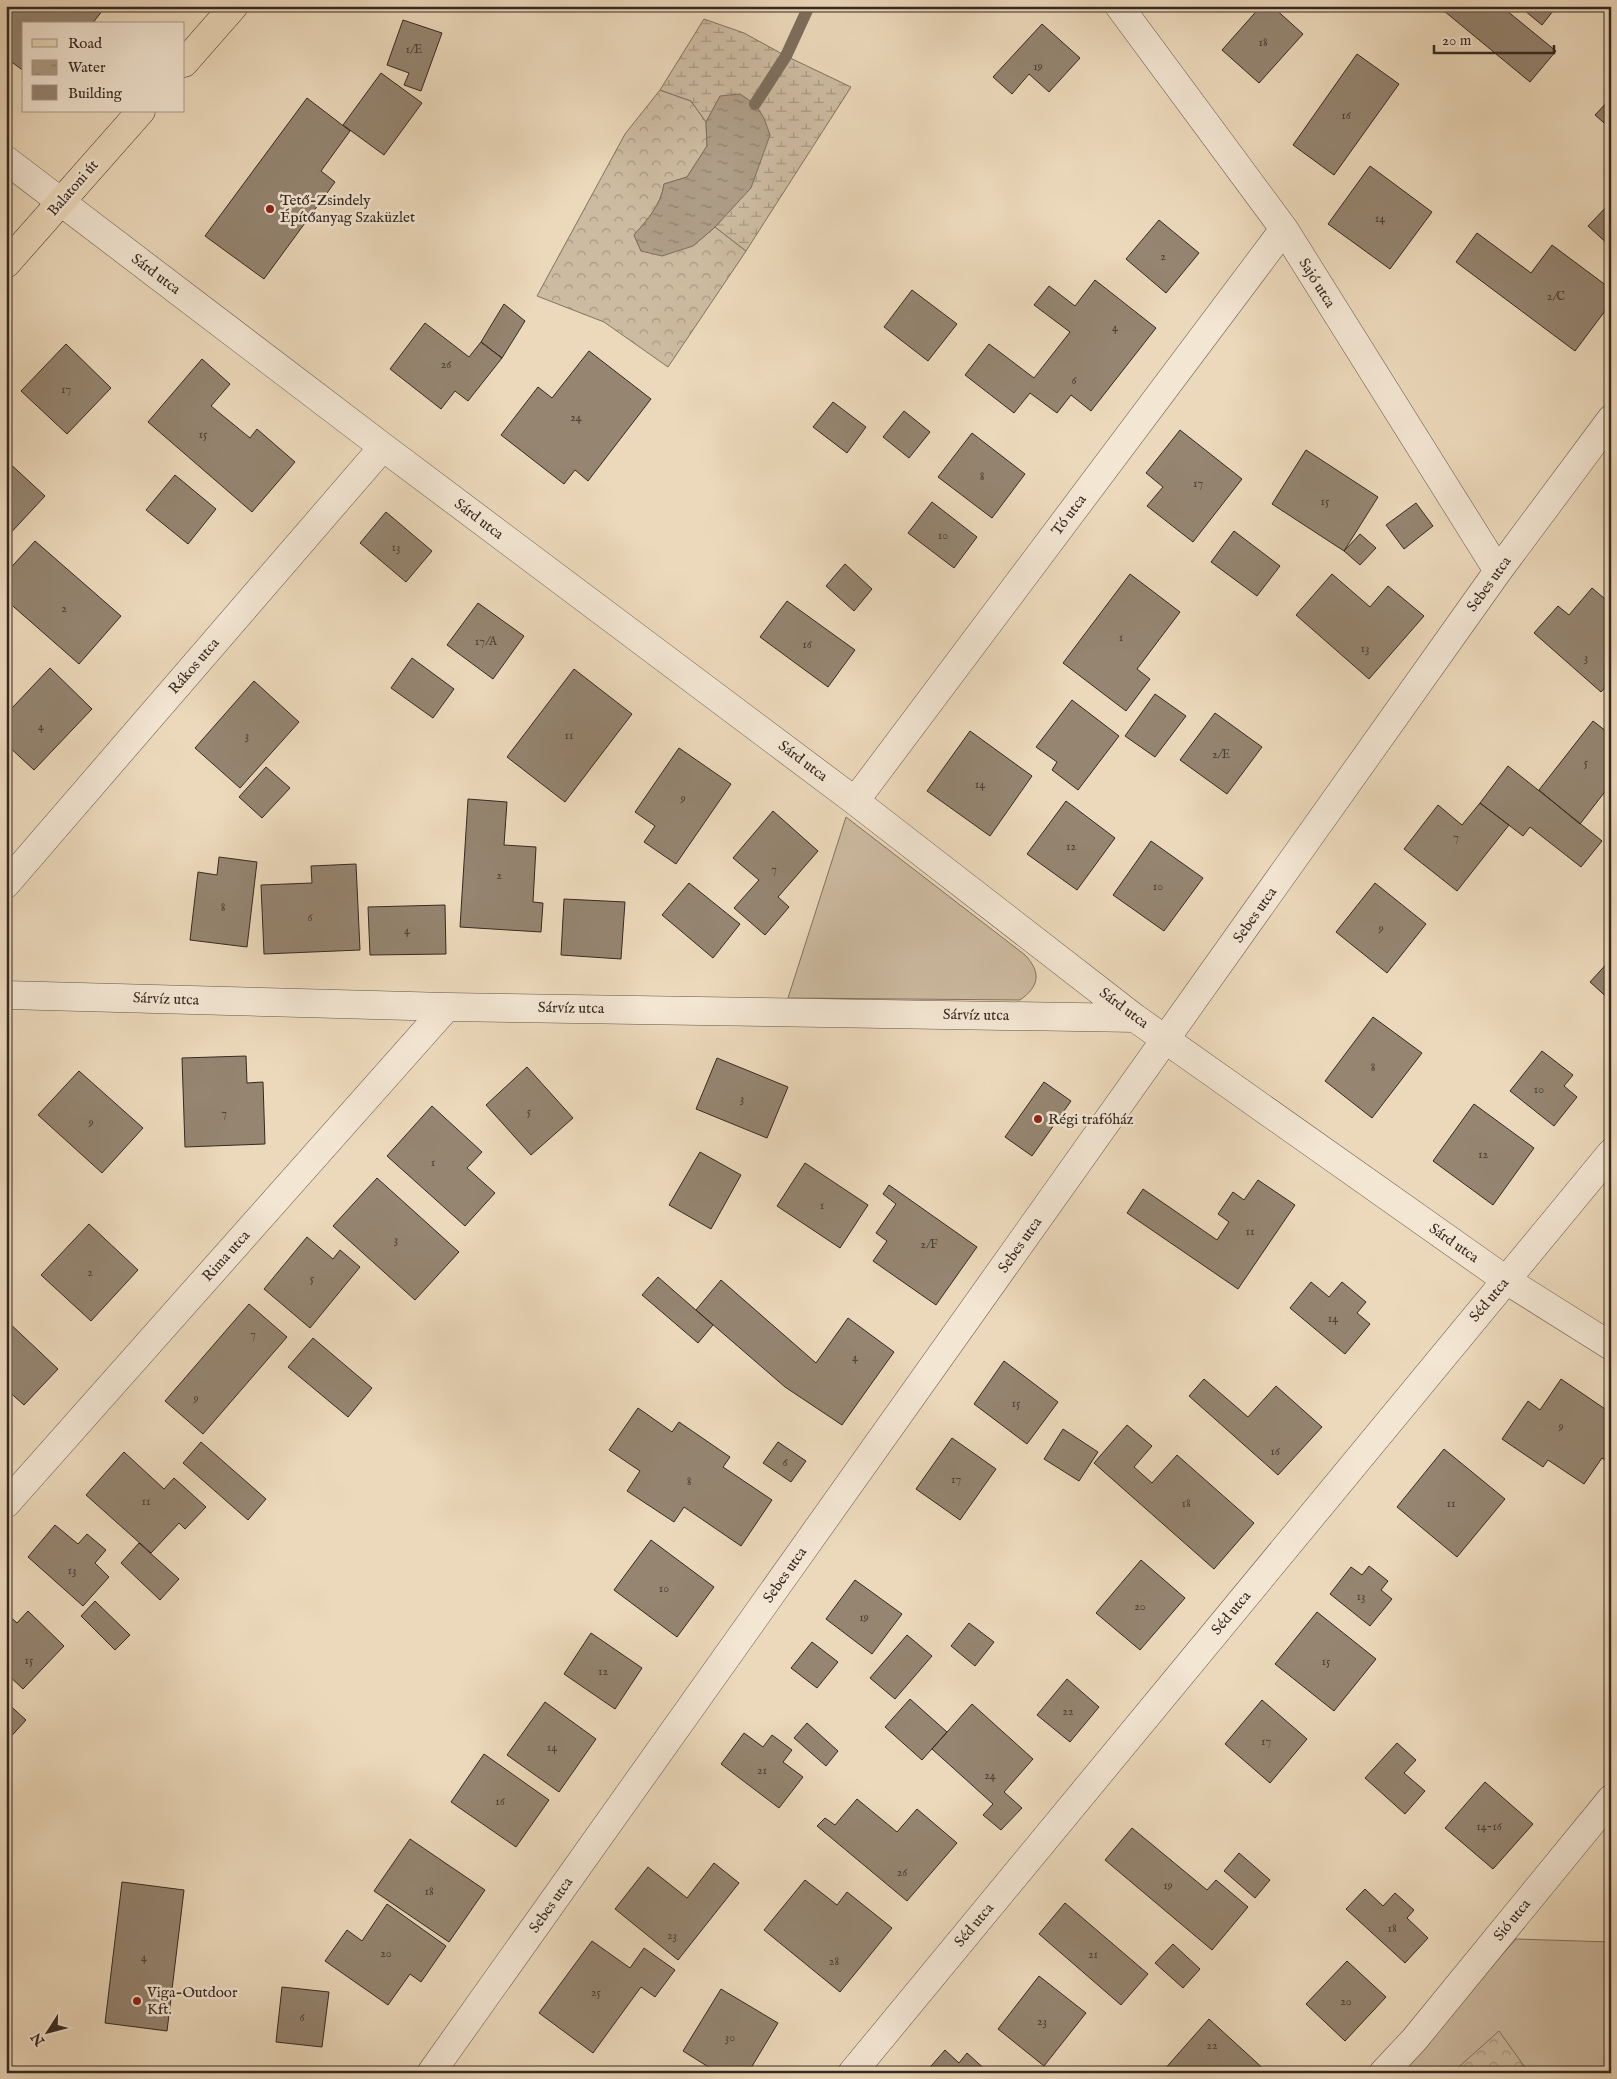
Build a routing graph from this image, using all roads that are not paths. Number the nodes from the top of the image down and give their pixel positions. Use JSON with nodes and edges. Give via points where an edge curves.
{"nodes":[{"id":1,"x":234,"y":6,"type":"edge"},
{"id":2,"x":1119,"y":6,"type":"edge"},
{"id":3,"x":185,"y":62,"type":"edge"},
{"id":4,"x":140,"y":112,"type":"edge"},
{"id":5,"x":6,"y":160,"type":"edge"},
{"id":6,"x":61,"y":202,"type":"junction"},
{"id":7,"x":1284,"y":229,"type":"junction"},
{"id":8,"x":6,"y":264,"type":"edge"},
{"id":9,"x":1611,"y":418,"type":"edge"},
{"id":10,"x":383,"y":447,"type":"junction"},
{"id":11,"x":1498,"y":571,"type":"junction"},
{"id":12,"x":855,"y":801,"type":"junction"},
{"id":13,"x":6,"y":884,"type":"edge"},
{"id":14,"x":6,"y":995,"type":"edge"},
{"id":15,"x":447,"y":1007,"type":"junction"},
{"id":16,"x":1136,"y":1018,"type":"junction"},
{"id":17,"x":1167,"y":1039,"type":"junction"},
{"id":18,"x":1611,"y":1153,"type":"edge"},
{"id":19,"x":1506,"y":1280,"type":"junction"},
{"id":20,"x":1611,"y":1346,"type":"edge"},
{"id":21,"x":6,"y":1504,"type":"edge"},
{"id":22,"x":1611,"y":1800,"type":"edge"},
{"id":23,"x":431,"y":2073,"type":"edge"},
{"id":24,"x":852,"y":2073,"type":"edge"},
{"id":25,"x":1383,"y":2073,"type":"edge"}],
"edges":[{"from":1,"to":3,"type":"main road"},
{"from":2,"to":7,"type":"street","name":"Sajó utca"},
{"from":4,"to":6,"type":"main road","name":"Balatoni út"},
{"from":5,"to":6,"type":"street","name":"Sárd utca"},
{"from":6,"to":8,"type":"main road","name":"Balatoni út"},
{"from":6,"to":10,"type":"street","name":"Sárd utca"},
{"from":7,"to":11,"type":"street","name":"Sajó utca"},
{"from":7,"to":12,"type":"street","name":"Tó utca"},
{"from":9,"to":11,"type":"street","name":"Sebes utca"},
{"from":10,"to":12,"type":"street","name":"Sárd utca"},
{"from":10,"to":13,"type":"street","name":"Rákos utca"},
{"from":11,"to":17,"type":"street","name":"Sebes utca"},
{"from":12,"to":16,"type":"street","name":"Sárd utca"},
{"from":14,"to":15,"type":"street","name":"Sárvíz utca"},
{"from":15,"to":16,"type":"street","name":"Sárvíz utca"},
{"from":15,"to":21,"type":"street","name":"Rima utca"},
{"from":16,"to":17,"type":"street","name":"Sárd utca"},
{"from":17,"to":19,"type":"street","name":"Sárd utca"},
{"from":17,"to":23,"type":"street","name":"Sebes utca"},
{"from":18,"to":19,"type":"street","name":"Séd utca"},
{"from":19,"to":20,"type":"street","name":"Sárd utca"},
{"from":19,"to":24,"type":"street","name":"Séd utca"},
{"from":22,"to":25,"type":"street","name":"Sió utca","via":[[1414,2040]]}]}
